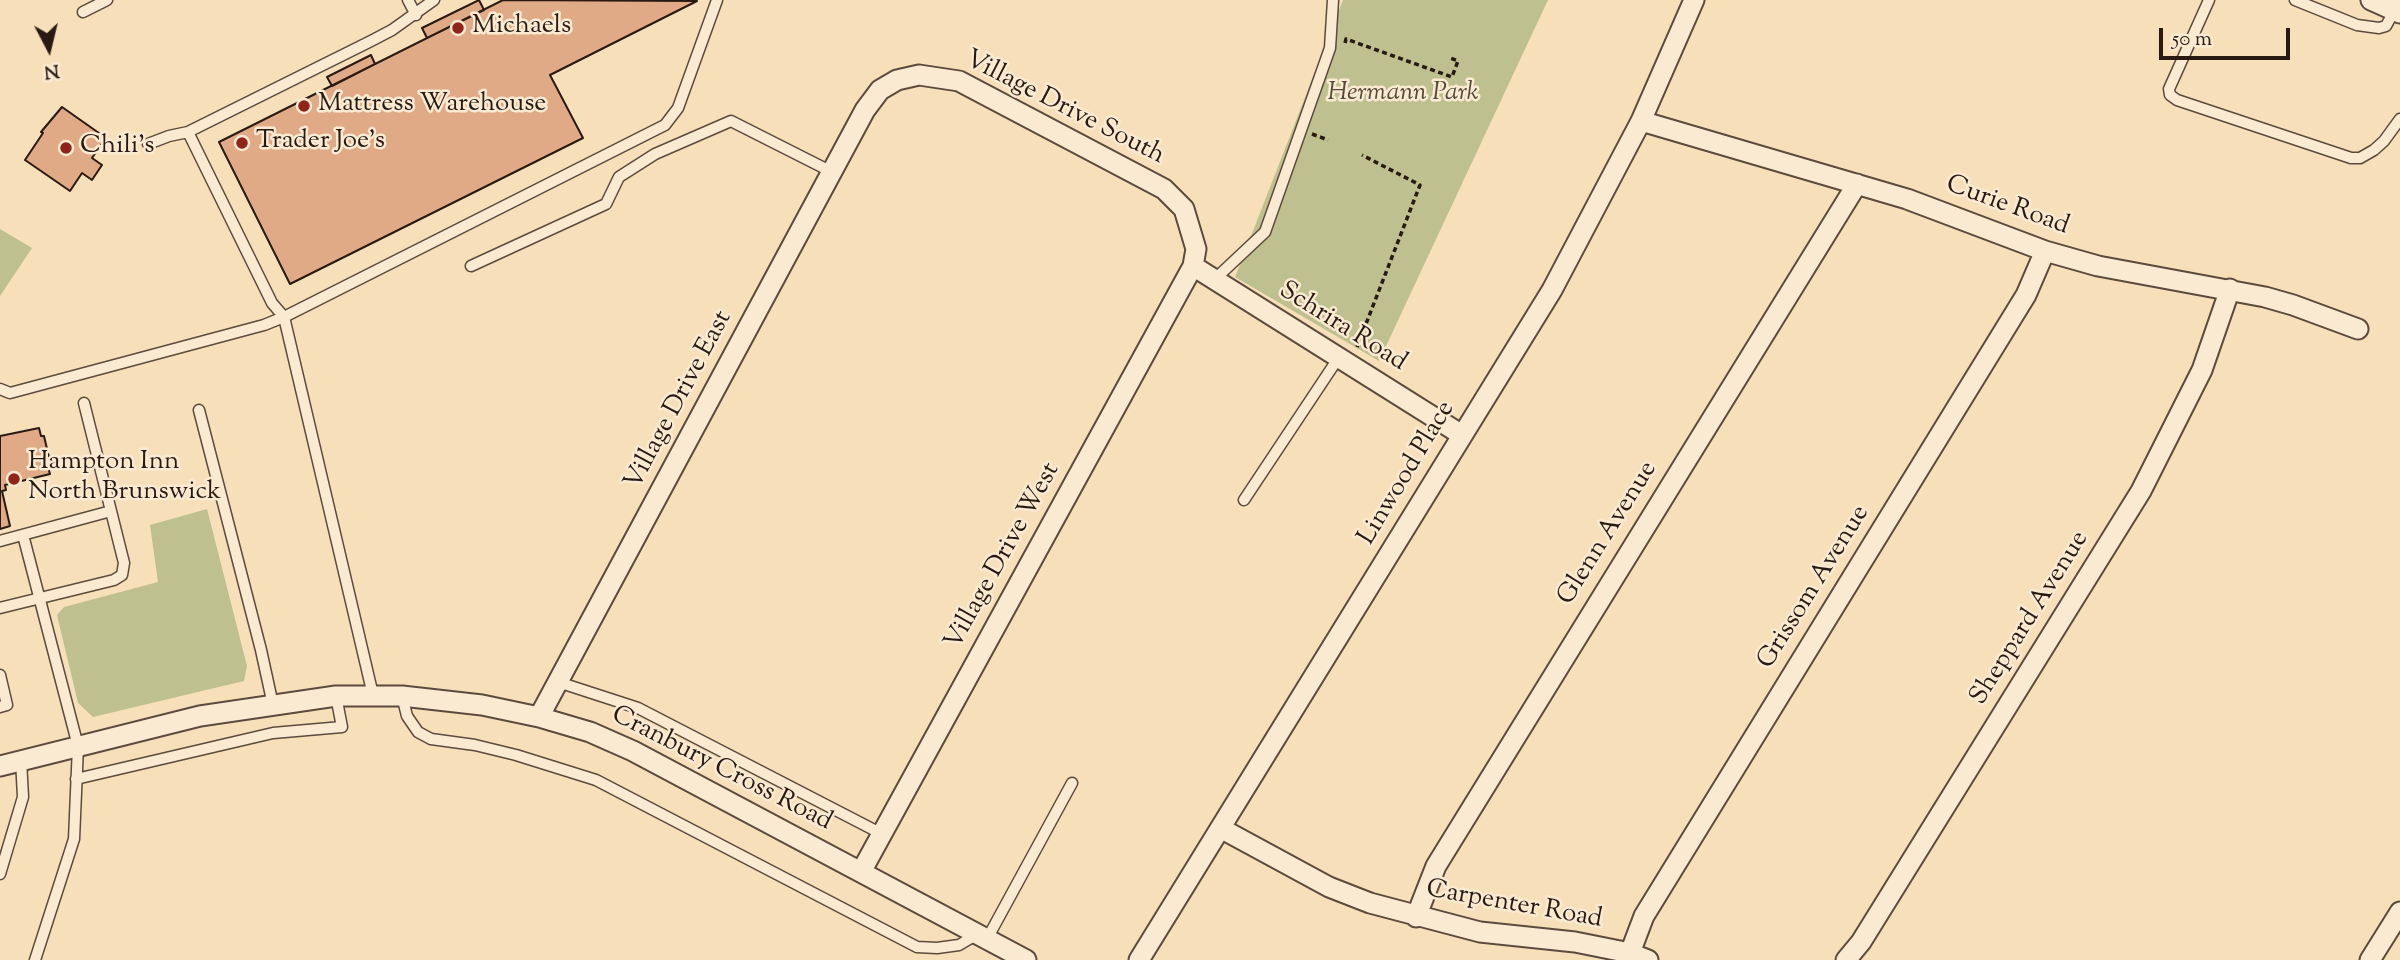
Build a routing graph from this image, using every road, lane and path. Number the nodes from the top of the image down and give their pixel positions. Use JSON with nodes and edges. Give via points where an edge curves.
{"nodes":[{"id":1,"x":107,"y":0,"type":"edge"},
{"id":2,"x":408,"y":0,"type":"edge"},
{"id":3,"x":434,"y":0,"type":"edge"},
{"id":4,"x":717,"y":0,"type":"edge"},
{"id":5,"x":1333,"y":0,"type":"edge"},
{"id":6,"x":1694,"y":0,"type":"edge"},
{"id":7,"x":2209,"y":0,"type":"edge"},
{"id":8,"x":2295,"y":0,"type":"edge"},
{"id":9,"x":2371,"y":0,"type":"edge"},
{"id":10,"x":2398,"y":8,"type":"edge"},
{"id":11,"x":83,"y":12,"type":"dead end"},
{"id":12,"x":416,"y":15,"type":"junction"},
{"id":13,"x":1341,"y":52,"type":"dead end"},
{"id":14,"x":1450,"y":58,"type":"dead end"},
{"id":15,"x":865,"y":110,"type":"joint"},
{"id":16,"x":2400,"y":119,"type":"edge"},
{"id":17,"x":1641,"y":121,"type":"junction"},
{"id":18,"x":1312,"y":127,"type":"dead end"},
{"id":19,"x":188,"y":132,"type":"junction"},
{"id":20,"x":1328,"y":140,"type":"dead end"},
{"id":21,"x":148,"y":144,"type":"dead end"},
{"id":22,"x":1362,"y":155,"type":"dead end"},
{"id":23,"x":832,"y":172,"type":"junction"},
{"id":24,"x":1857,"y":184,"type":"junction"},
{"id":25,"x":2045,"y":251,"type":"junction"},
{"id":26,"x":471,"y":266,"type":"dead end"},
{"id":27,"x":1193,"y":266,"type":"junction"},
{"id":28,"x":1215,"y":279,"type":"junction"},
{"id":29,"x":2230,"y":289,"type":"junction"},
{"id":30,"x":284,"y":317,"type":"junction"},
{"id":31,"x":2358,"y":329,"type":"dead end"},
{"id":32,"x":1348,"y":352,"type":"junction"},
{"id":33,"x":0,"y":389,"type":"edge"},
{"id":34,"x":84,"y":403,"type":"dead end"},
{"id":35,"x":199,"y":410,"type":"dead end"},
{"id":36,"x":1462,"y":435,"type":"junction"},
{"id":37,"x":1244,"y":500,"type":"dead end"},
{"id":38,"x":111,"y":511,"type":"junction"},
{"id":39,"x":23,"y":535,"type":"junction"},
{"id":40,"x":0,"y":541,"type":"edge"},
{"id":41,"x":40,"y":599,"type":"junction"},
{"id":42,"x":0,"y":608,"type":"edge"},
{"id":43,"x":0,"y":675,"type":"edge"},
{"id":44,"x":558,"y":682,"type":"junction"},
{"id":45,"x":373,"y":695,"type":"junction"},
{"id":46,"x":402,"y":695,"type":"junction"},
{"id":47,"x":336,"y":696,"type":"junction"},
{"id":48,"x":272,"y":705,"type":"junction"},
{"id":49,"x":0,"y":707,"type":"edge"},
{"id":50,"x":539,"y":717,"type":"junction"},
{"id":51,"x":78,"y":746,"type":"junction"},
{"id":52,"x":20,"y":760,"type":"junction"},
{"id":53,"x":0,"y":766,"type":"edge"},
{"id":54,"x":76,"y":779,"type":"junction"},
{"id":55,"x":1072,"y":783,"type":"dead end"},
{"id":56,"x":1222,"y":829,"type":"junction"},
{"id":57,"x":882,"y":834,"type":"junction"},
{"id":58,"x":861,"y":872,"type":"junction"},
{"id":59,"x":0,"y":874,"type":"edge"},
{"id":60,"x":2400,"y":912,"type":"edge"},
{"id":61,"x":1416,"y":916,"type":"junction"},
{"id":62,"x":982,"y":936,"type":"junction"},
{"id":63,"x":1639,"y":957,"type":"edge"},
{"id":64,"x":35,"y":960,"type":"edge"},
{"id":65,"x":1026,"y":960,"type":"edge"},
{"id":66,"x":1139,"y":960,"type":"edge"},
{"id":67,"x":1846,"y":960,"type":"edge"},
{"id":68,"x":2370,"y":960,"type":"edge"}],
"edges":[{"from":1,"to":11,"type":"lane"},
{"from":2,"to":12,"type":"lane"},
{"from":3,"to":12,"type":"lane"},
{"from":4,"to":30,"type":"lane","via":[[678,108],[665,125]]},
{"from":5,"to":28,"type":"lane","via":[[1330,48],[1265,232]]},
{"from":6,"to":17,"type":"street","name":"Linwood Place"},
{"from":7,"to":16,"type":"lane","via":[[2169,89],[2177,100],[2351,158],[2374,150]]},
{"from":8,"to":10,"type":"lane","via":[[2368,26],[2386,26]]},
{"from":9,"to":10,"type":"street"},
{"from":12,"to":19,"type":"lane"},
{"from":13,"to":14,"type":"path","via":[[1346,39],[1452,77],[1458,61]]},
{"from":15,"to":23,"type":"street","name":"Village Drive East"},
{"from":15,"to":27,"type":"street","name":"Village Drive South","via":[[880,90],[897,80],[919,75],[959,80],[1164,189],[1184,209],[1196,249]]},
{"from":17,"to":24,"type":"street","name":"Curie Road"},
{"from":17,"to":36,"type":"street","name":"Linwood Place","via":[[1552,290]]},
{"from":18,"to":20,"type":"path","via":[[1310,133]]},
{"from":19,"to":21,"type":"lane"},
{"from":19,"to":30,"type":"lane","via":[[272,303]]},
{"from":22,"to":32,"type":"path","via":[[1420,185]]},
{"from":23,"to":26,"type":"lane","via":[[731,121],[655,154],[619,177],[606,204]]},
{"from":23,"to":44,"type":"street","name":"Village Drive East"},
{"from":24,"to":25,"type":"street","name":"Curie Road"},
{"from":24,"to":61,"type":"street","name":"Glenn Avenue","via":[[1436,866]]},
{"from":25,"to":29,"type":"street","name":"Curie Road","via":[[2098,266]]},
{"from":25,"to":63,"type":"street","name":"Grissom Avenue","via":[[2026,295],[1644,916]]},
{"from":27,"to":28,"type":"street","name":"Schrira Road"},
{"from":27,"to":57,"type":"street","name":"Village Drive West"},
{"from":28,"to":32,"type":"street","name":"Schrira Road"},
{"from":29,"to":31,"type":"street","name":"Curie Road","via":[[2294,305]]},
{"from":29,"to":67,"type":"street","name":"Sheppard Avenue","via":[[2202,370],[2141,491]]},
{"from":30,"to":33,"type":"lane","via":[[10,393]]},
{"from":30,"to":45,"type":"lane"},
{"from":32,"to":36,"type":"street","name":"Schrira Road"},
{"from":32,"to":37,"type":"lane"},
{"from":34,"to":38,"type":"lane"},
{"from":35,"to":48,"type":"lane"},
{"from":36,"to":56,"type":"street","name":"Linwood Place"},
{"from":38,"to":39,"type":"lane"},
{"from":38,"to":41,"type":"lane","via":[[124,563],[122,575]]},
{"from":39,"to":40,"type":"lane"},
{"from":39,"to":41,"type":"lane"},
{"from":41,"to":42,"type":"lane"},
{"from":41,"to":51,"type":"lane"},
{"from":43,"to":49,"type":"lane","via":[[7,705]]},
{"from":44,"to":50,"type":"street","name":"Village Drive East"},
{"from":44,"to":57,"type":"lane","via":[[638,708]]},
{"from":45,"to":46,"type":"street","name":"Cranbury Cross Road"},
{"from":45,"to":47,"type":"street","name":"Cranbury Cross Road"},
{"from":46,"to":50,"type":"street","name":"Cranbury Cross Road"},
{"from":46,"to":62,"type":"lane","via":[[407,716],[418,732],[431,739],[516,755],[596,780],[917,947],[959,945]]},
{"from":47,"to":48,"type":"street","name":"Cranbury Cross Road"},
{"from":47,"to":54,"type":"lane","via":[[342,727],[272,733]]},
{"from":48,"to":51,"type":"street","name":"Cranbury Cross Road","via":[[200,716]]},
{"from":50,"to":58,"type":"street","name":"Cranbury Cross Road","via":[[633,751]]},
{"from":51,"to":52,"type":"street","name":"Cranbury Cross Road"},
{"from":51,"to":54,"type":"lane"},
{"from":52,"to":53,"type":"street","name":"Cranbury Cross Road"},
{"from":52,"to":59,"type":"lane","via":[[23,797]]},
{"from":54,"to":64,"type":"lane","via":[[74,839]]},
{"from":55,"to":62,"type":"lane"},
{"from":56,"to":61,"type":"street","name":"Carpenter Road","via":[[1329,887]]},
{"from":56,"to":66,"type":"street","name":"Linwood Place"},
{"from":57,"to":58,"type":"street","name":"Village Drive West"},
{"from":58,"to":62,"type":"street","name":"Cranbury Cross Road"},
{"from":60,"to":68,"type":"street"},
{"from":61,"to":63,"type":"street","name":"Carpenter Road","via":[[1480,932],[1575,942]]},
{"from":62,"to":65,"type":"street","name":"Cranbury Cross Road"}]}
